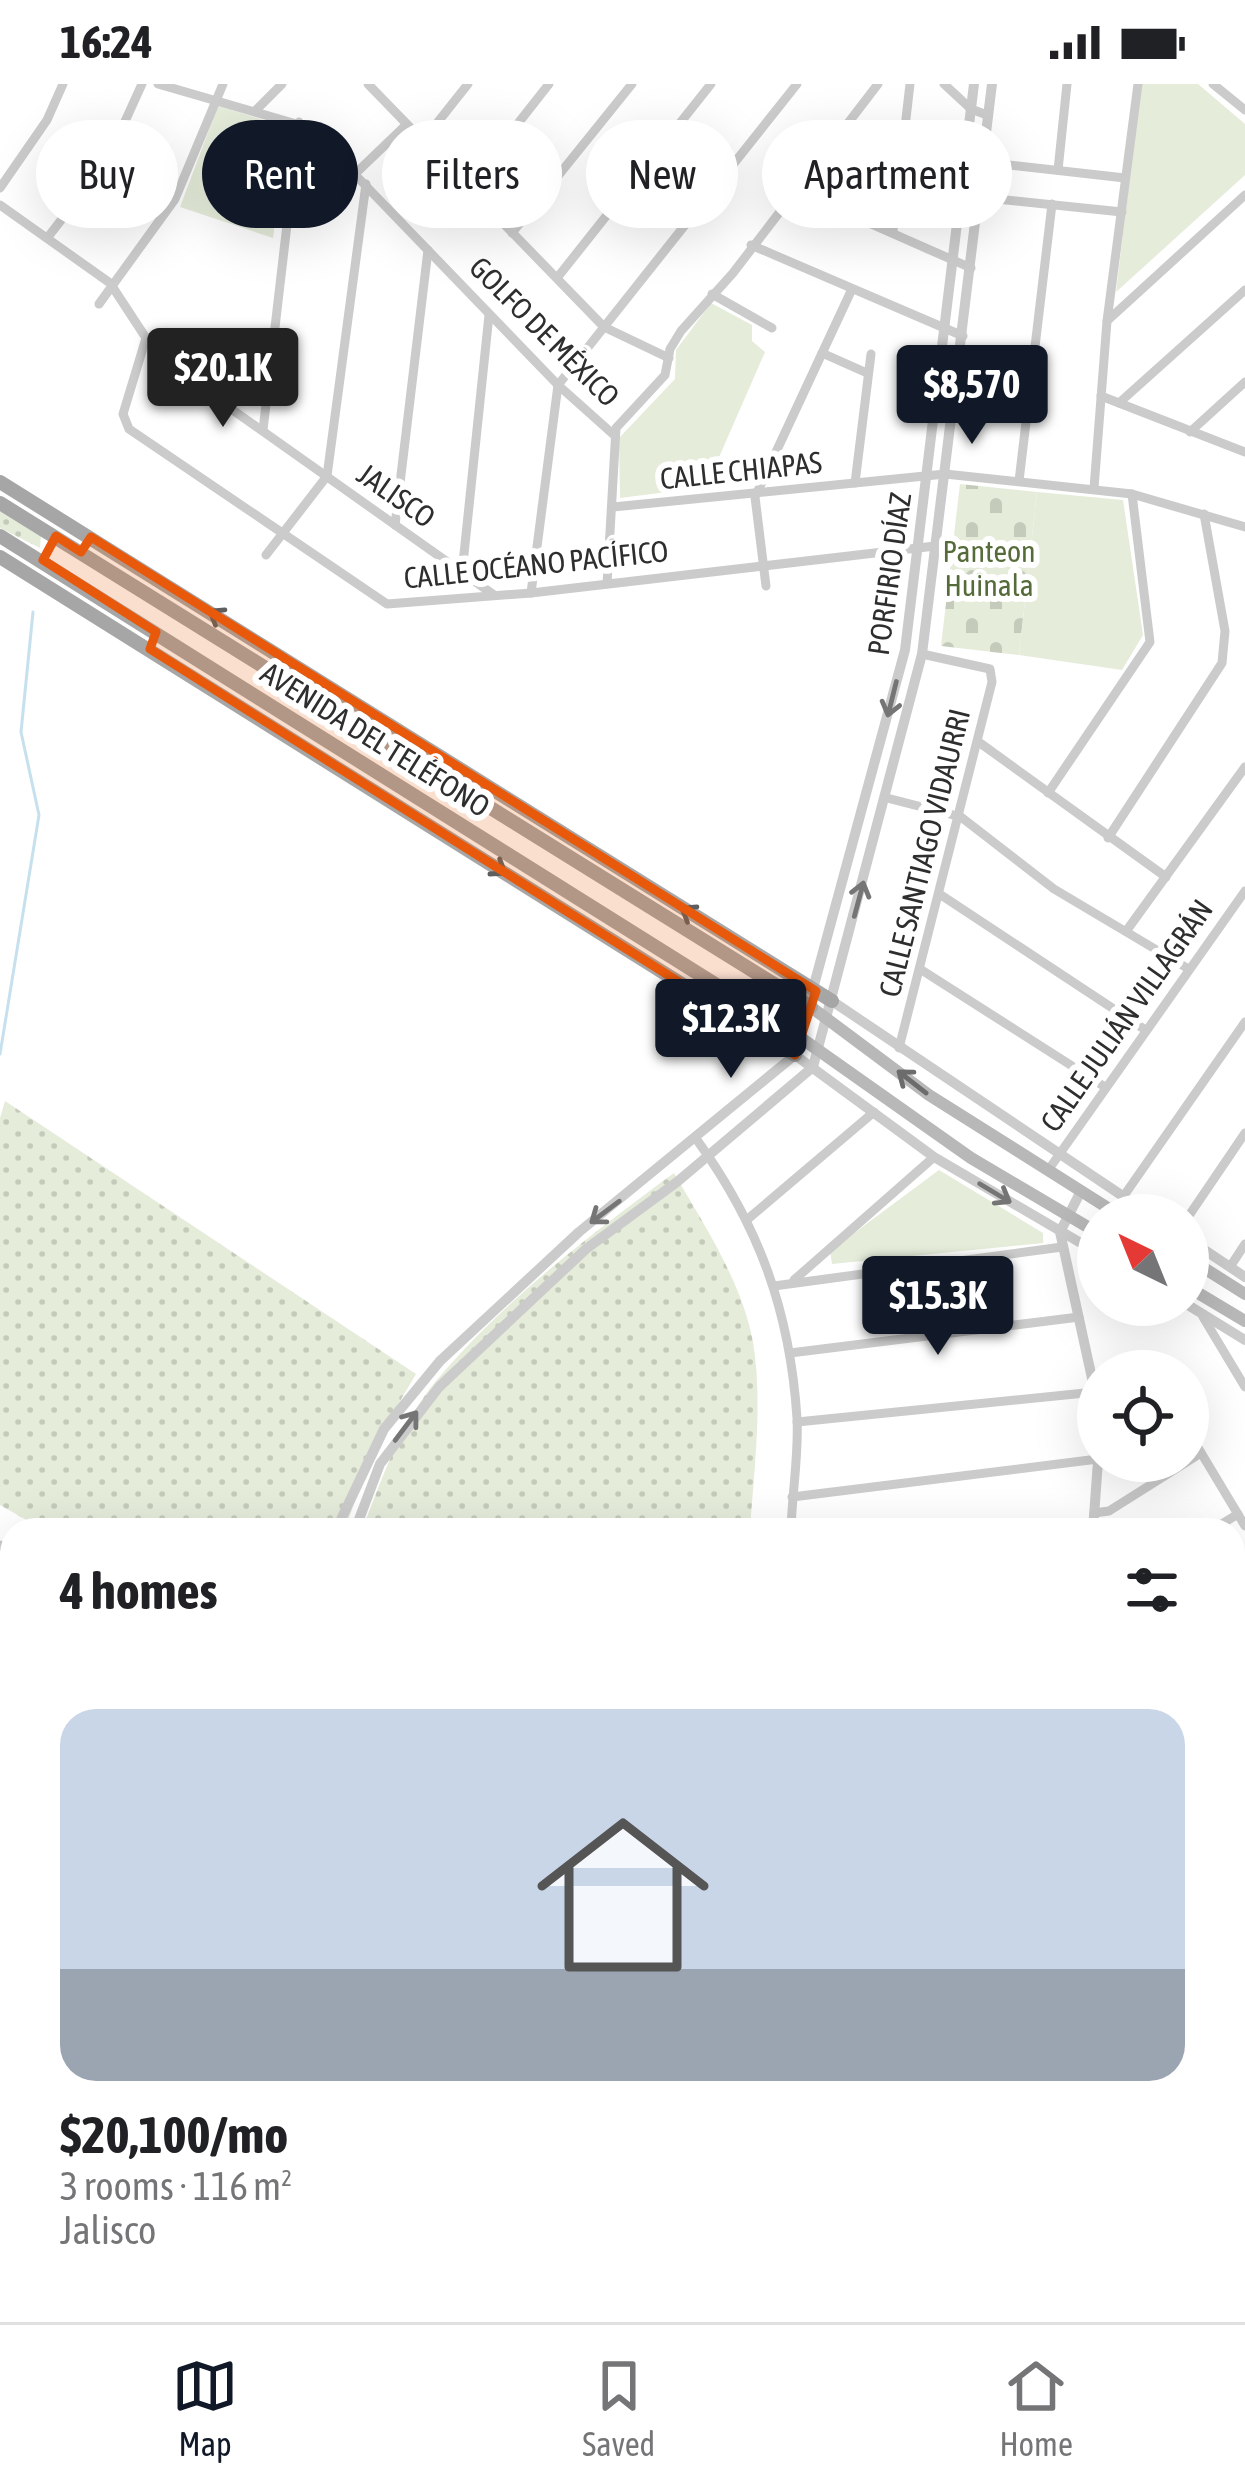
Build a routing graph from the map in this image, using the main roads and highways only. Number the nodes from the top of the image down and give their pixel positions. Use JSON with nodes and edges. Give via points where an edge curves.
{"nodes":[{"id":1,"x":0,"y":482,"type":"edge"},
{"id":2,"x":0,"y":503,"type":"edge"},
{"id":3,"x":64,"y":520,"type":"junction"},
{"id":4,"x":0,"y":536,"type":"edge"},
{"id":5,"x":56,"y":536,"type":"junction"},
{"id":6,"x":92,"y":537,"type":"junction"},
{"id":7,"x":80,"y":552,"type":"junction"},
{"id":8,"x":0,"y":557,"type":"edge"},
{"id":9,"x":43,"y":560,"type":"junction"},
{"id":10,"x":169,"y":604,"type":"junction"},
{"id":11,"x":156,"y":632,"type":"junction"},
{"id":12,"x":150,"y":649,"type":"junction"},
{"id":13,"x":563,"y":834,"type":"junction"},
{"id":14,"x":553,"y":850,"type":"junction"},
{"id":15,"x":606,"y":916,"type":"junction"},
{"id":16,"x":596,"y":931,"type":"junction"},
{"id":17,"x":832,"y":1000,"type":"road end"},
{"id":18,"x":811,"y":1007,"type":"joint"},
{"id":19,"x":801,"y":1038,"type":"joint"},
{"id":20,"x":795,"y":1055,"type":"road end"},
{"id":21,"x":1086,"y":1194,"type":"edge"},
{"id":22,"x":1077,"y":1221,"type":"edge"},
{"id":23,"x":1209,"y":1271,"type":"edge"},
{"id":24,"x":1245,"y":1294,"type":"edge"},
{"id":25,"x":1209,"y":1300,"type":"edge"},
{"id":26,"x":1245,"y":1321,"type":"edge"}],
"edges":[{"from":1,"to":3,"type":"main road"},
{"from":2,"to":5,"type":"main road"},
{"from":3,"to":5,"type":"main road"},
{"from":3,"to":6,"type":"main road"},
{"from":4,"to":9,"type":"main road","name":"AVENIDA DEL TELÉFONO"},
{"from":5,"to":7,"type":"main road"},
{"from":5,"to":9,"type":"main road"},
{"from":6,"to":7,"type":"main road"},
{"from":13,"to":6,"type":"main road","one_way":true},
{"from":7,"to":10,"type":"main road"},
{"from":8,"to":12,"type":"main road"},
{"from":9,"to":11,"type":"main road","name":"AVENIDA DEL TELÉFONO"},
{"from":10,"to":11,"type":"main road"},
{"from":10,"to":14,"type":"main road"},
{"from":11,"to":12,"type":"main road"},
{"from":11,"to":15,"type":"main road","name":"AVENIDA DEL TELÉFONO"},
{"from":12,"to":16,"type":"main road","one_way":true},
{"from":13,"to":14,"type":"main road"},
{"from":17,"to":13,"type":"main road","one_way":true},
{"from":14,"to":18,"type":"main road"},
{"from":15,"to":16,"type":"main road"},
{"from":15,"to":19,"type":"main road","name":"AVENIDA DEL TELÉFONO"},
{"from":16,"to":20,"type":"main road"},
{"from":21,"to":18,"type":"main road","one_way":true,"via":[[928,1095]]},
{"from":19,"to":22,"type":"main road"},
{"from":23,"to":24,"type":"main road"},
{"from":25,"to":26,"type":"main road"}]}
